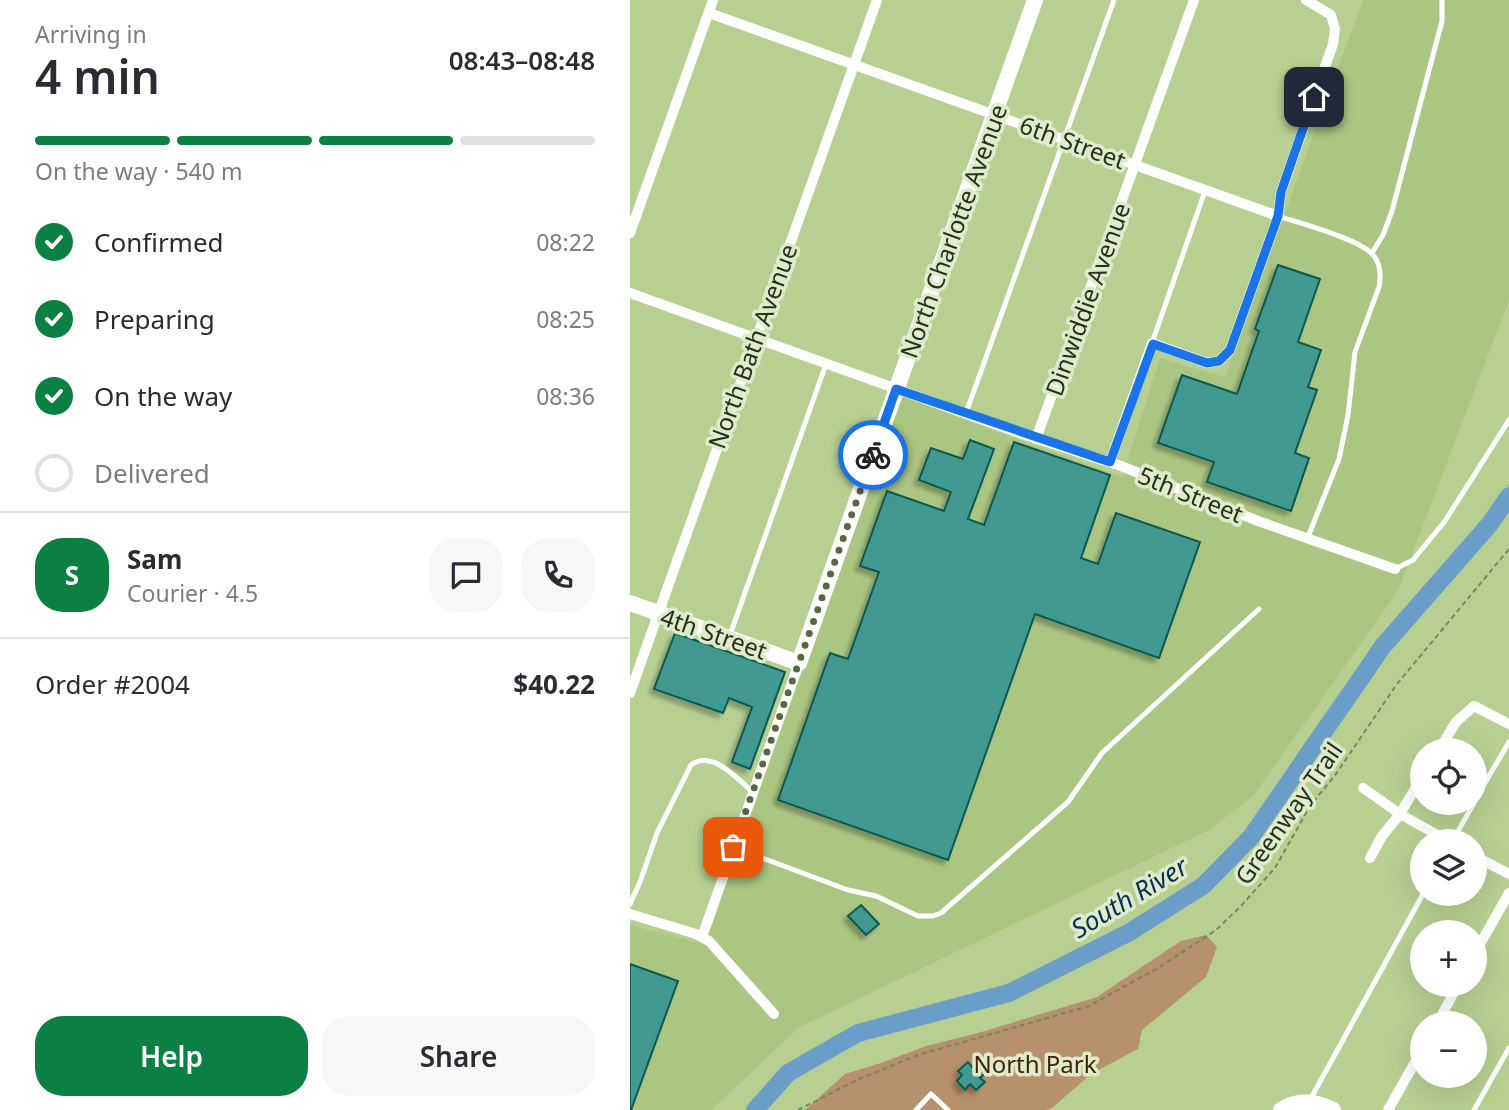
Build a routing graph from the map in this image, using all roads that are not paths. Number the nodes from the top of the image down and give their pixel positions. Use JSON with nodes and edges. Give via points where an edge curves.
{"nodes":[{"id":1,"x":713,"y":0,"type":"edge"},
{"id":2,"x":877,"y":0,"type":"edge"},
{"id":3,"x":1035,"y":0,"type":"edge"},
{"id":4,"x":1114,"y":0,"type":"edge"},
{"id":5,"x":1194,"y":0,"type":"edge"},
{"id":6,"x":1306,"y":0,"type":"edge"},
{"id":7,"x":1442,"y":0,"type":"edge"},
{"id":8,"x":709,"y":13,"type":"junction"},
{"id":9,"x":854,"y":64,"type":"junction"},
{"id":10,"x":994,"y":114,"type":"junction"},
{"id":11,"x":1064,"y":139,"type":"junction"},
{"id":12,"x":1135,"y":164,"type":"junction"},
{"id":13,"x":1205,"y":189,"type":"junction"},
{"id":14,"x":1278,"y":216,"type":"junction"},
{"id":15,"x":630,"y":233,"type":"edge"},
{"id":16,"x":1372,"y":253,"type":"junction"},
{"id":17,"x":630,"y":293,"type":"edge"},
{"id":18,"x":756,"y":339,"type":"junction"},
{"id":19,"x":1153,"y":344,"type":"junction"},
{"id":20,"x":826,"y":364,"type":"junction"},
{"id":21,"x":896,"y":389,"type":"junction"},
{"id":22,"x":966,"y":413,"type":"junction"},
{"id":23,"x":1509,"y":420,"type":"edge"},
{"id":24,"x":1036,"y":439,"type":"junction"},
{"id":25,"x":1110,"y":462,"type":"junction"},
{"id":26,"x":1307,"y":537,"type":"junction"},
{"id":27,"x":1395,"y":569,"type":"joint"},
{"id":28,"x":630,"y":603,"type":"edge"},
{"id":29,"x":1259,"y":609,"type":"dead end"},
{"id":30,"x":658,"y":613,"type":"junction"},
{"id":31,"x":729,"y":638,"type":"junction"},
{"id":32,"x":799,"y":663,"type":"junction"},
{"id":33,"x":630,"y":693,"type":"edge"},
{"id":34,"x":1509,"y":724,"type":"edge"},
{"id":35,"x":1446,"y":738,"type":"edge"},
{"id":36,"x":1509,"y":742,"type":"edge"},
{"id":37,"x":1487,"y":780,"type":"edge"},
{"id":38,"x":1363,"y":788,"type":"dead end"},
{"id":39,"x":753,"y":792,"type":"junction"},
{"id":40,"x":1410,"y":798,"type":"edge"},
{"id":41,"x":1401,"y":814,"type":"junction"},
{"id":42,"x":1428,"y":829,"type":"edge"},
{"id":43,"x":733,"y":847,"type":"junction"},
{"id":44,"x":1370,"y":858,"type":"dead end"},
{"id":45,"x":1487,"y":862,"type":"edge"},
{"id":46,"x":1509,"y":874,"type":"edge"},
{"id":47,"x":1509,"y":893,"type":"edge"},
{"id":48,"x":630,"y":904,"type":"edge"},
{"id":49,"x":1416,"y":906,"type":"edge"},
{"id":50,"x":630,"y":914,"type":"edge"},
{"id":51,"x":1487,"y":932,"type":"edge"},
{"id":52,"x":702,"y":937,"type":"junction"},
{"id":53,"x":774,"y":1014,"type":"dead end"},
{"id":54,"x":1509,"y":1048,"type":"edge"},
{"id":55,"x":1410,"y":1071,"type":"edge"},
{"id":56,"x":1306,"y":1106,"type":"edge"},
{"id":57,"x":916,"y":1110,"type":"edge"},
{"id":58,"x":948,"y":1110,"type":"edge"},
{"id":59,"x":1281,"y":1110,"type":"edge"},
{"id":60,"x":1333,"y":1110,"type":"edge"},
{"id":61,"x":1388,"y":1110,"type":"edge"},
{"id":62,"x":1474,"y":1110,"type":"edge"}],
"edges":[{"from":1,"to":8,"type":"street"},
{"from":2,"to":9,"type":"street","name":"North Bath Avenue"},
{"from":3,"to":10,"type":"street","name":"North Charlotte Avenue"},
{"from":4,"to":11,"type":"lane"},
{"from":5,"to":12,"type":"street","name":"Dinwiddie Avenue"},
{"from":6,"to":14,"type":"street","via":[[1331,15],[1335,29],[1281,192]]},
{"from":7,"to":16,"type":"lane","via":[[1439,32],[1392,211]]},
{"from":8,"to":9,"type":"street","name":"6th Street"},
{"from":8,"to":15,"type":"street"},
{"from":9,"to":10,"type":"street","name":"6th Street"},
{"from":9,"to":18,"type":"street","name":"North Bath Avenue"},
{"from":10,"to":11,"type":"street","name":"6th Street"},
{"from":10,"to":21,"type":"street","name":"North Charlotte Avenue"},
{"from":11,"to":12,"type":"street","name":"6th Street"},
{"from":11,"to":22,"type":"lane"},
{"from":12,"to":13,"type":"street","name":"6th Street"},
{"from":12,"to":24,"type":"street","name":"Dinwiddie Avenue"},
{"from":13,"to":14,"type":"street","name":"6th Street"},
{"from":13,"to":19,"type":"lane"},
{"from":14,"to":16,"type":"lane","via":[[1360,244]]},
{"from":14,"to":19,"type":"street","via":[[1225,356],[1207,363]]},
{"from":16,"to":26,"type":"lane","via":[[1379,265],[1379,287],[1355,352],[1339,459]]},
{"from":17,"to":18,"type":"street","name":"5th Street"},
{"from":18,"to":20,"type":"street","name":"5th Street"},
{"from":18,"to":30,"type":"street","name":"North Bath Avenue"},
{"from":19,"to":25,"type":"street"},
{"from":20,"to":21,"type":"street","name":"5th Street"},
{"from":20,"to":31,"type":"lane"},
{"from":21,"to":22,"type":"street","name":"5th Street"},
{"from":21,"to":32,"type":"street","name":"North Charlotte Avenue"},
{"from":22,"to":24,"type":"street","name":"5th Street"},
{"from":23,"to":27,"type":"lane","via":[[1445,521],[1412,559]]},
{"from":24,"to":25,"type":"street","name":"5th Street"},
{"from":25,"to":26,"type":"street","name":"5th Street"},
{"from":26,"to":27,"type":"street","name":"5th Street"},
{"from":28,"to":30,"type":"street","name":"4th Street"},
{"from":29,"to":43,"type":"lane","via":[[1101,753],[1068,802],[941,913],[918,916],[884,899]]},
{"from":30,"to":31,"type":"street","name":"4th Street"},
{"from":30,"to":33,"type":"street","name":"North Bath Avenue"},
{"from":31,"to":32,"type":"street","name":"4th Street"},
{"from":32,"to":39,"type":"street","name":"North Charlotte Avenue"},
{"from":34,"to":35,"type":"street","via":[[1474,706]]},
{"from":36,"to":37,"type":"lane"},
{"from":38,"to":41,"type":"street"},
{"from":39,"to":43,"type":"street","name":"North Charlotte Avenue"},
{"from":39,"to":48,"type":"lane","via":[[710,760],[691,765],[657,833]]},
{"from":40,"to":41,"type":"street"},
{"from":41,"to":42,"type":"street"},
{"from":41,"to":44,"type":"street"},
{"from":43,"to":52,"type":"street","name":"North Charlotte Avenue"},
{"from":45,"to":46,"type":"street"},
{"from":47,"to":51,"type":"street"},
{"from":49,"to":56,"type":"lane"},
{"from":50,"to":52,"type":"street"},
{"from":52,"to":53,"type":"street"},
{"from":54,"to":62,"type":"lane"},
{"from":55,"to":61,"type":"street"},
{"from":56,"to":59,"type":"street","via":[[1293,1104]]},
{"from":56,"to":60,"type":"street"},
{"from":57,"to":58,"type":"lane","via":[[932,1094]]}]}
